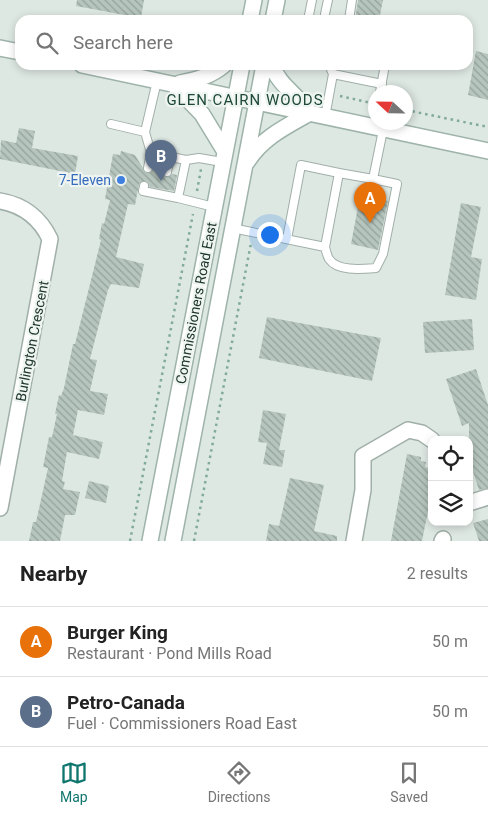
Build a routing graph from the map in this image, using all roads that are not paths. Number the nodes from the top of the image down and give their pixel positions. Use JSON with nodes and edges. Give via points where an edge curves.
{"nodes":[{"id":1,"x":254,"y":0,"type":"edge"},
{"id":2,"x":277,"y":0,"type":"edge"},
{"id":3,"x":312,"y":0,"type":"edge"},
{"id":4,"x":328,"y":0,"type":"edge"},
{"id":5,"x":352,"y":0,"type":"edge"},
{"id":6,"x":325,"y":14,"type":"dead end"},
{"id":7,"x":251,"y":15,"type":"edge"},
{"id":8,"x":274,"y":15,"type":"edge"},
{"id":9,"x":309,"y":15,"type":"edge"},
{"id":10,"x":350,"y":15,"type":"edge"},
{"id":11,"x":0,"y":48,"type":"edge"},
{"id":12,"x":15,"y":51,"type":"edge"},
{"id":13,"x":105,"y":70,"type":"edge"},
{"id":14,"x":218,"y":70,"type":"edge"},
{"id":15,"x":241,"y":70,"type":"edge"},
{"id":16,"x":263,"y":70,"type":"edge"},
{"id":17,"x":275,"y":70,"type":"edge"},
{"id":18,"x":331,"y":70,"type":"edge"},
{"id":19,"x":384,"y":70,"type":"edge"},
{"id":20,"x":333,"y":74,"type":"junction"},
{"id":21,"x":157,"y":81,"type":"junction"},
{"id":22,"x":382,"y":84,"type":"joint"},
{"id":23,"x":174,"y":85,"type":"junction"},
{"id":24,"x":236,"y":98,"type":"junction"},
{"id":25,"x":257,"y":102,"type":"junction"},
{"id":26,"x":317,"y":115,"type":"junction"},
{"id":27,"x":111,"y":124,"type":"dead end"},
{"id":28,"x":368,"y":124,"type":"edge"},
{"id":29,"x":378,"y":130,"type":"edge"},
{"id":30,"x":396,"y":130,"type":"edge"},
{"id":31,"x":145,"y":132,"type":"junction"},
{"id":32,"x":488,"y":151,"type":"edge"},
{"id":33,"x":151,"y":153,"type":"junction"},
{"id":34,"x":223,"y":156,"type":"junction"},
{"id":35,"x":170,"y":157,"type":"junction"},
{"id":36,"x":186,"y":160,"type":"junction"},
{"id":37,"x":148,"y":168,"type":"dead end"},
{"id":38,"x":243,"y":169,"type":"junction"},
{"id":39,"x":167,"y":172,"type":"dead end"},
{"id":40,"x":339,"y":173,"type":"junction"},
{"id":41,"x":374,"y":179,"type":"junction"},
{"id":42,"x":144,"y":186,"type":"dead end"},
{"id":43,"x":178,"y":198,"type":"junction"},
{"id":44,"x":0,"y":201,"type":"edge"},
{"id":45,"x":214,"y":207,"type":"junction"},
{"id":46,"x":232,"y":228,"type":"junction"},
{"id":47,"x":286,"y":239,"type":"junction"},
{"id":48,"x":325,"y":247,"type":"junction"},
{"id":49,"x":428,"y":437,"type":"edge"},
{"id":50,"x":488,"y":497,"type":"edge"},
{"id":51,"x":473,"y":502,"type":"edge"},
{"id":52,"x":0,"y":508,"type":"edge"},
{"id":53,"x":150,"y":541,"type":"edge"},
{"id":54,"x":173,"y":541,"type":"edge"},
{"id":55,"x":354,"y":541,"type":"edge"}],
"edges":[{"from":1,"to":7,"type":"main road"},
{"from":2,"to":8,"type":"main road"},
{"from":3,"to":9,"type":"lane"},
{"from":4,"to":6,"type":"lane"},
{"from":5,"to":10,"type":"lane"},
{"from":11,"to":12,"type":"main road"},
{"from":13,"to":21,"type":"main road"},
{"from":14,"to":23,"type":"main road","via":[[196,81]]},
{"from":15,"to":24,"type":"main road","name":"Commissioners Road East"},
{"from":16,"to":25,"type":"main road","name":"Commissioners Road East"},
{"from":17,"to":26,"type":"main road","via":[[285,87]]},
{"from":18,"to":20,"type":"lane"},
{"from":19,"to":22,"type":"lane"},
{"from":20,"to":22,"type":"lane"},
{"from":20,"to":26,"type":"lane","via":[[330,94]]},
{"from":21,"to":23,"type":"main road"},
{"from":21,"to":31,"type":"lane"},
{"from":23,"to":24,"type":"main road"},
{"from":23,"to":34,"type":"main road","via":[[202,114]]},
{"from":24,"to":25,"type":"main road"},
{"from":24,"to":34,"type":"main road","name":"Commissioners Road East"},
{"from":25,"to":26,"type":"main road"},
{"from":25,"to":38,"type":"main road","name":"Commissioners Road East"},
{"from":26,"to":28,"type":"main road"},
{"from":26,"to":38,"type":"main road","via":[[269,136]]},
{"from":27,"to":31,"type":"lane"},
{"from":29,"to":41,"type":"lane"},
{"from":30,"to":32,"type":"main road"},
{"from":31,"to":33,"type":"lane"},
{"from":33,"to":35,"type":"lane"},
{"from":33,"to":37,"type":"lane"},
{"from":34,"to":36,"type":"lane"},
{"from":34,"to":45,"type":"main road","name":"Commissioners Road East"},
{"from":35,"to":36,"type":"lane"},
{"from":35,"to":39,"type":"lane"},
{"from":36,"to":43,"type":"lane"},
{"from":38,"to":46,"type":"main road","name":"Commissioners Road East"},
{"from":40,"to":41,"type":"lane"},
{"from":40,"to":47,"type":"lane","via":[[301,165]]},
{"from":40,"to":48,"type":"lane"},
{"from":41,"to":48,"type":"lane","via":[[397,184],[383,254],[376,268],[358,270],[339,266],[328,259]]},
{"from":42,"to":43,"type":"lane","via":[[143,191],[163,192]]},
{"from":43,"to":45,"type":"lane"},
{"from":44,"to":52,"type":"main road","name":"Burlington Crescent","via":[[31,213],[44,226],[50,239]]},
{"from":45,"to":53,"type":"main road","name":"Commissioners Road East"},
{"from":46,"to":47,"type":"lane"},
{"from":46,"to":54,"type":"main road","name":"Commissioners Road East"},
{"from":47,"to":48,"type":"lane"},
{"from":49,"to":55,"type":"main road","via":[[408,430],[363,456],[364,490]]},
{"from":50,"to":51,"type":"main road"}]}
